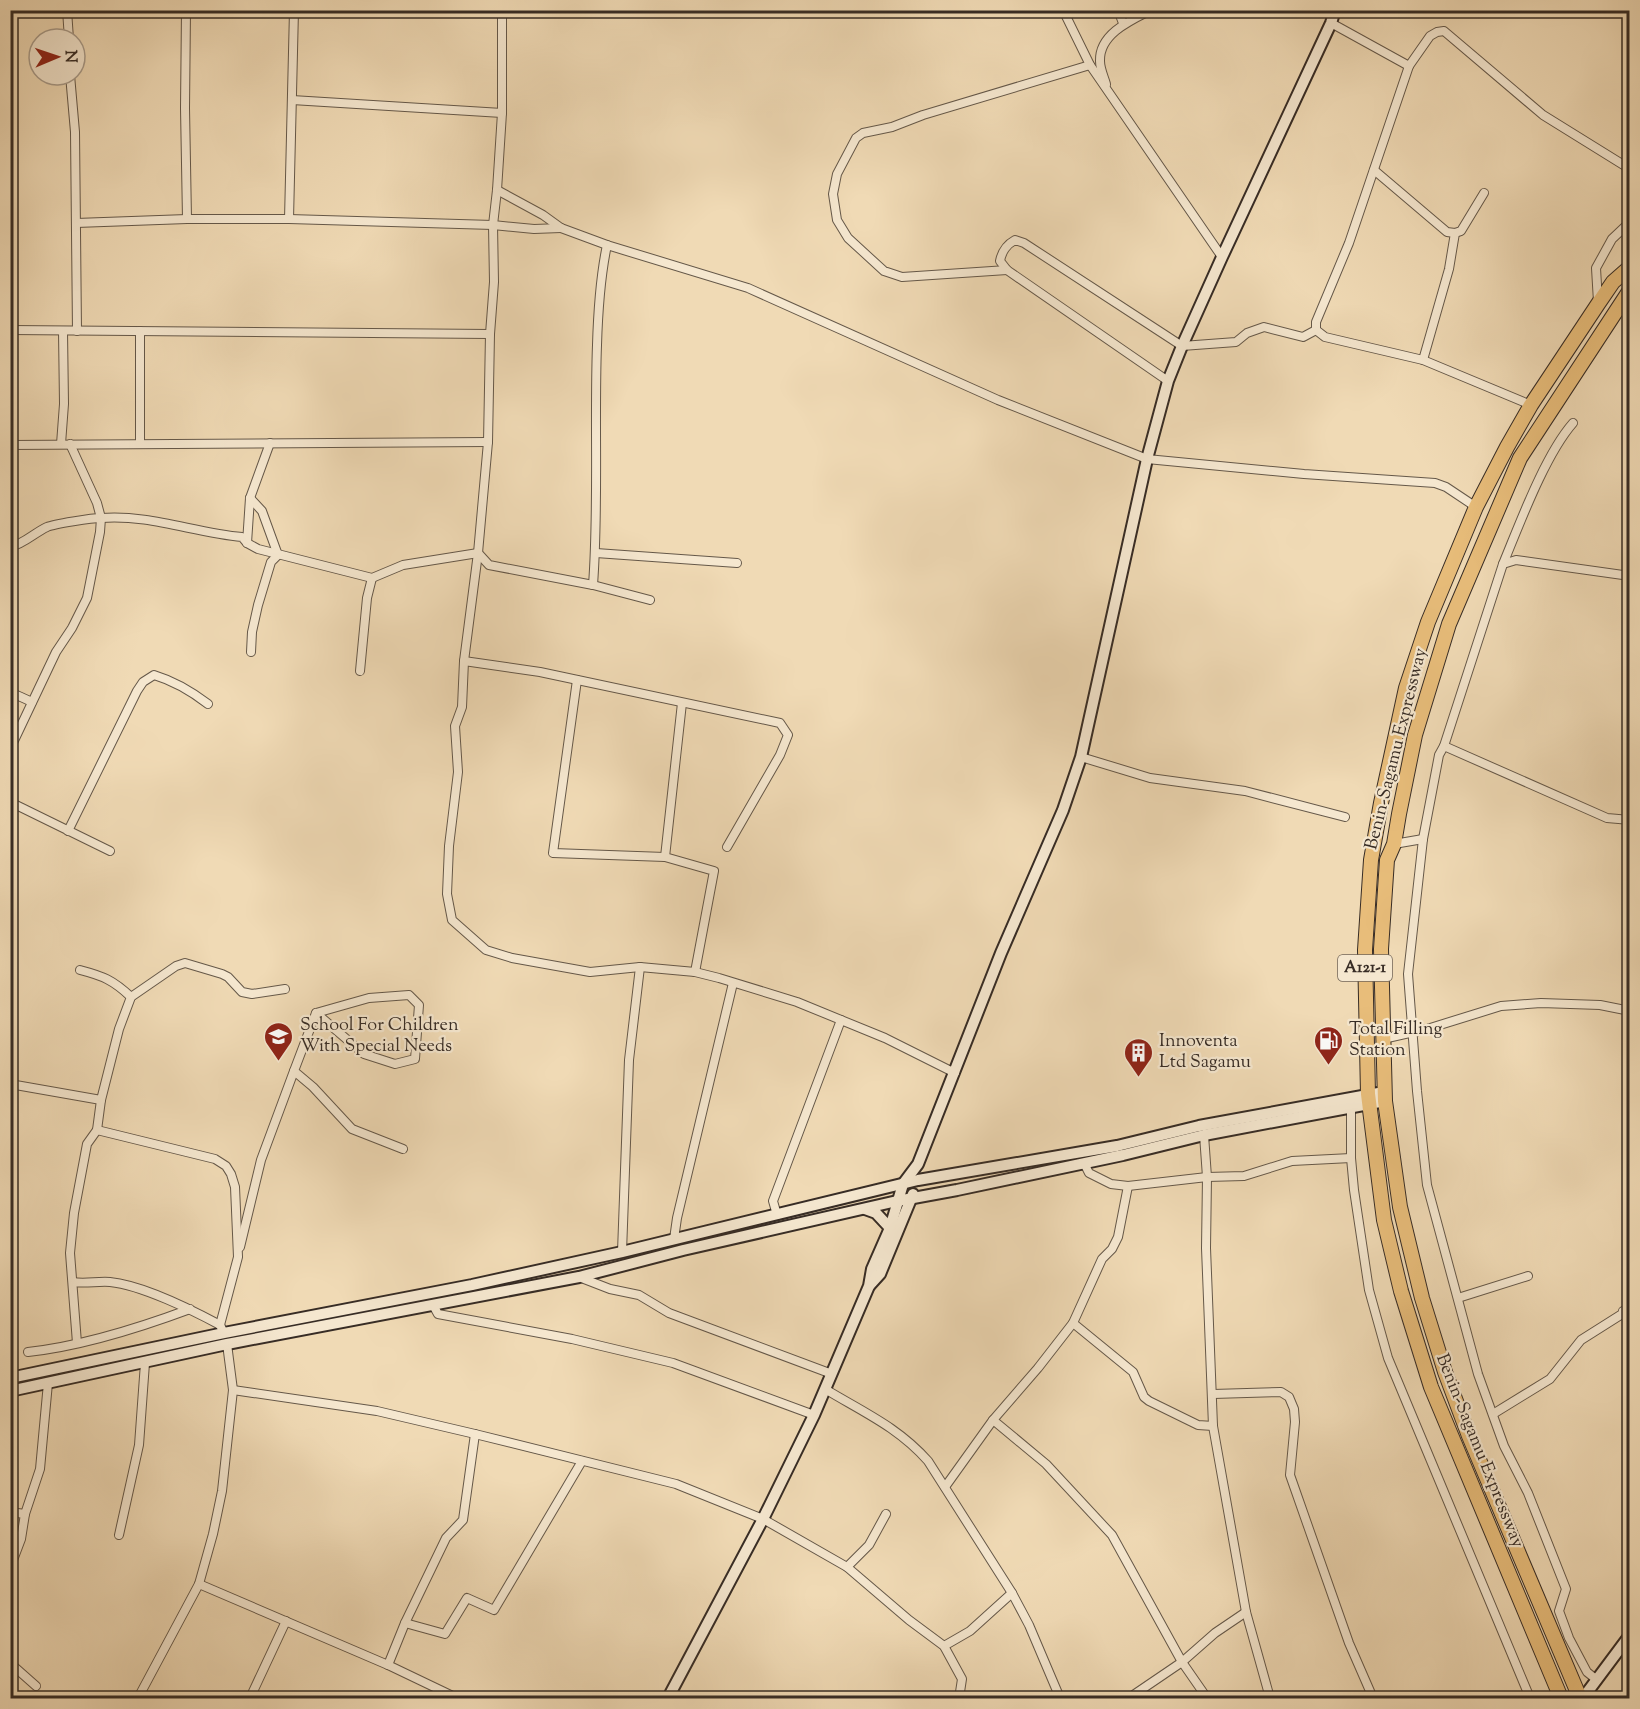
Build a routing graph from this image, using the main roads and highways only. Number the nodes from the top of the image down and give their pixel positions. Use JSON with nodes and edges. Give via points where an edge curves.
{"nodes":[{"id":1,"x":1335,"y":10,"type":"edge"},
{"id":2,"x":1629,"y":267,"type":"edge"},
{"id":3,"x":1629,"y":291,"type":"edge"},
{"id":4,"x":1384,"y":1096,"type":"junction"},
{"id":5,"x":1369,"y":1099,"type":"junction"},
{"id":6,"x":918,"y":1164,"type":"junction"},
{"id":7,"x":918,"y":1180,"type":"junction"},
{"id":8,"x":903,"y":1184,"type":"junction"},
{"id":9,"x":932,"y":1194,"type":"junction"},
{"id":10,"x":912,"y":1198,"type":"junction"},
{"id":11,"x":897,"y":1201,"type":"junction"},
{"id":12,"x":865,"y":1209,"type":"junction"},
{"id":13,"x":895,"y":1226,"type":"junction"},
{"id":14,"x":224,"y":1334,"type":"junction"},
{"id":15,"x":10,"y":1378,"type":"edge"},
{"id":16,"x":10,"y":1391,"type":"edge"},
{"id":17,"x":1629,"y":1635,"type":"edge"},
{"id":18,"x":668,"y":1698,"type":"edge"},
{"id":19,"x":1561,"y":1698,"type":"edge"},
{"id":20,"x":1581,"y":1698,"type":"edge"}],
"edges":[{"from":1,"to":6,"type":"main road","via":[[1168,381],[1081,757]]},
{"from":2,"to":5,"type":"highway","name":"Benin-Sagamu Expressway","number":"A121-1","via":[[1598,304],[1507,447],[1476,507],[1417,655],[1395,732],[1371,860],[1365,950]]},
{"from":3,"to":4,"type":"highway","name":"Benin-Sagamu Expressway","number":"A121-1","via":[[1520,458],[1453,614],[1415,735],[1394,844],[1387,860],[1381,949]]},
{"from":4,"to":5,"type":"main road"},
{"from":4,"to":20,"type":"highway","name":"Benin-Sagamu Expressway","number":"A121-1","via":[[1400,1207],[1445,1372]]},
{"from":5,"to":7,"type":"main road","via":[[1199,1126],[1117,1146]]},
{"from":5,"to":9,"type":"main road","via":[[1351,1106]]},
{"from":5,"to":19,"type":"highway","name":"Benin-Sagamu Expressway","number":"A121-1","via":[[1384,1220],[1431,1387]]},
{"from":6,"to":7,"type":"main road"},
{"from":6,"to":8,"type":"main road"},
{"from":7,"to":8,"type":"main road"},
{"from":7,"to":10,"type":"main road"},
{"from":8,"to":11,"type":"main road"},
{"from":8,"to":14,"type":"main road","via":[[472,1285]]},
{"from":9,"to":10,"type":"main road"},
{"from":9,"to":13,"type":"main road"},
{"from":10,"to":11,"type":"main road"},
{"from":10,"to":13,"type":"main road"},
{"from":11,"to":12,"type":"main road"},
{"from":11,"to":13,"type":"main road"},
{"from":12,"to":13,"type":"main road"},
{"from":12,"to":14,"type":"main road","via":[[579,1277],[433,1305]]},
{"from":13,"to":18,"type":"main road","via":[[880,1274],[869,1286],[814,1415]]},
{"from":14,"to":15,"type":"main road"},
{"from":14,"to":16,"type":"main road","via":[[145,1363]]},
{"from":17,"to":20,"type":"main road"}]}
